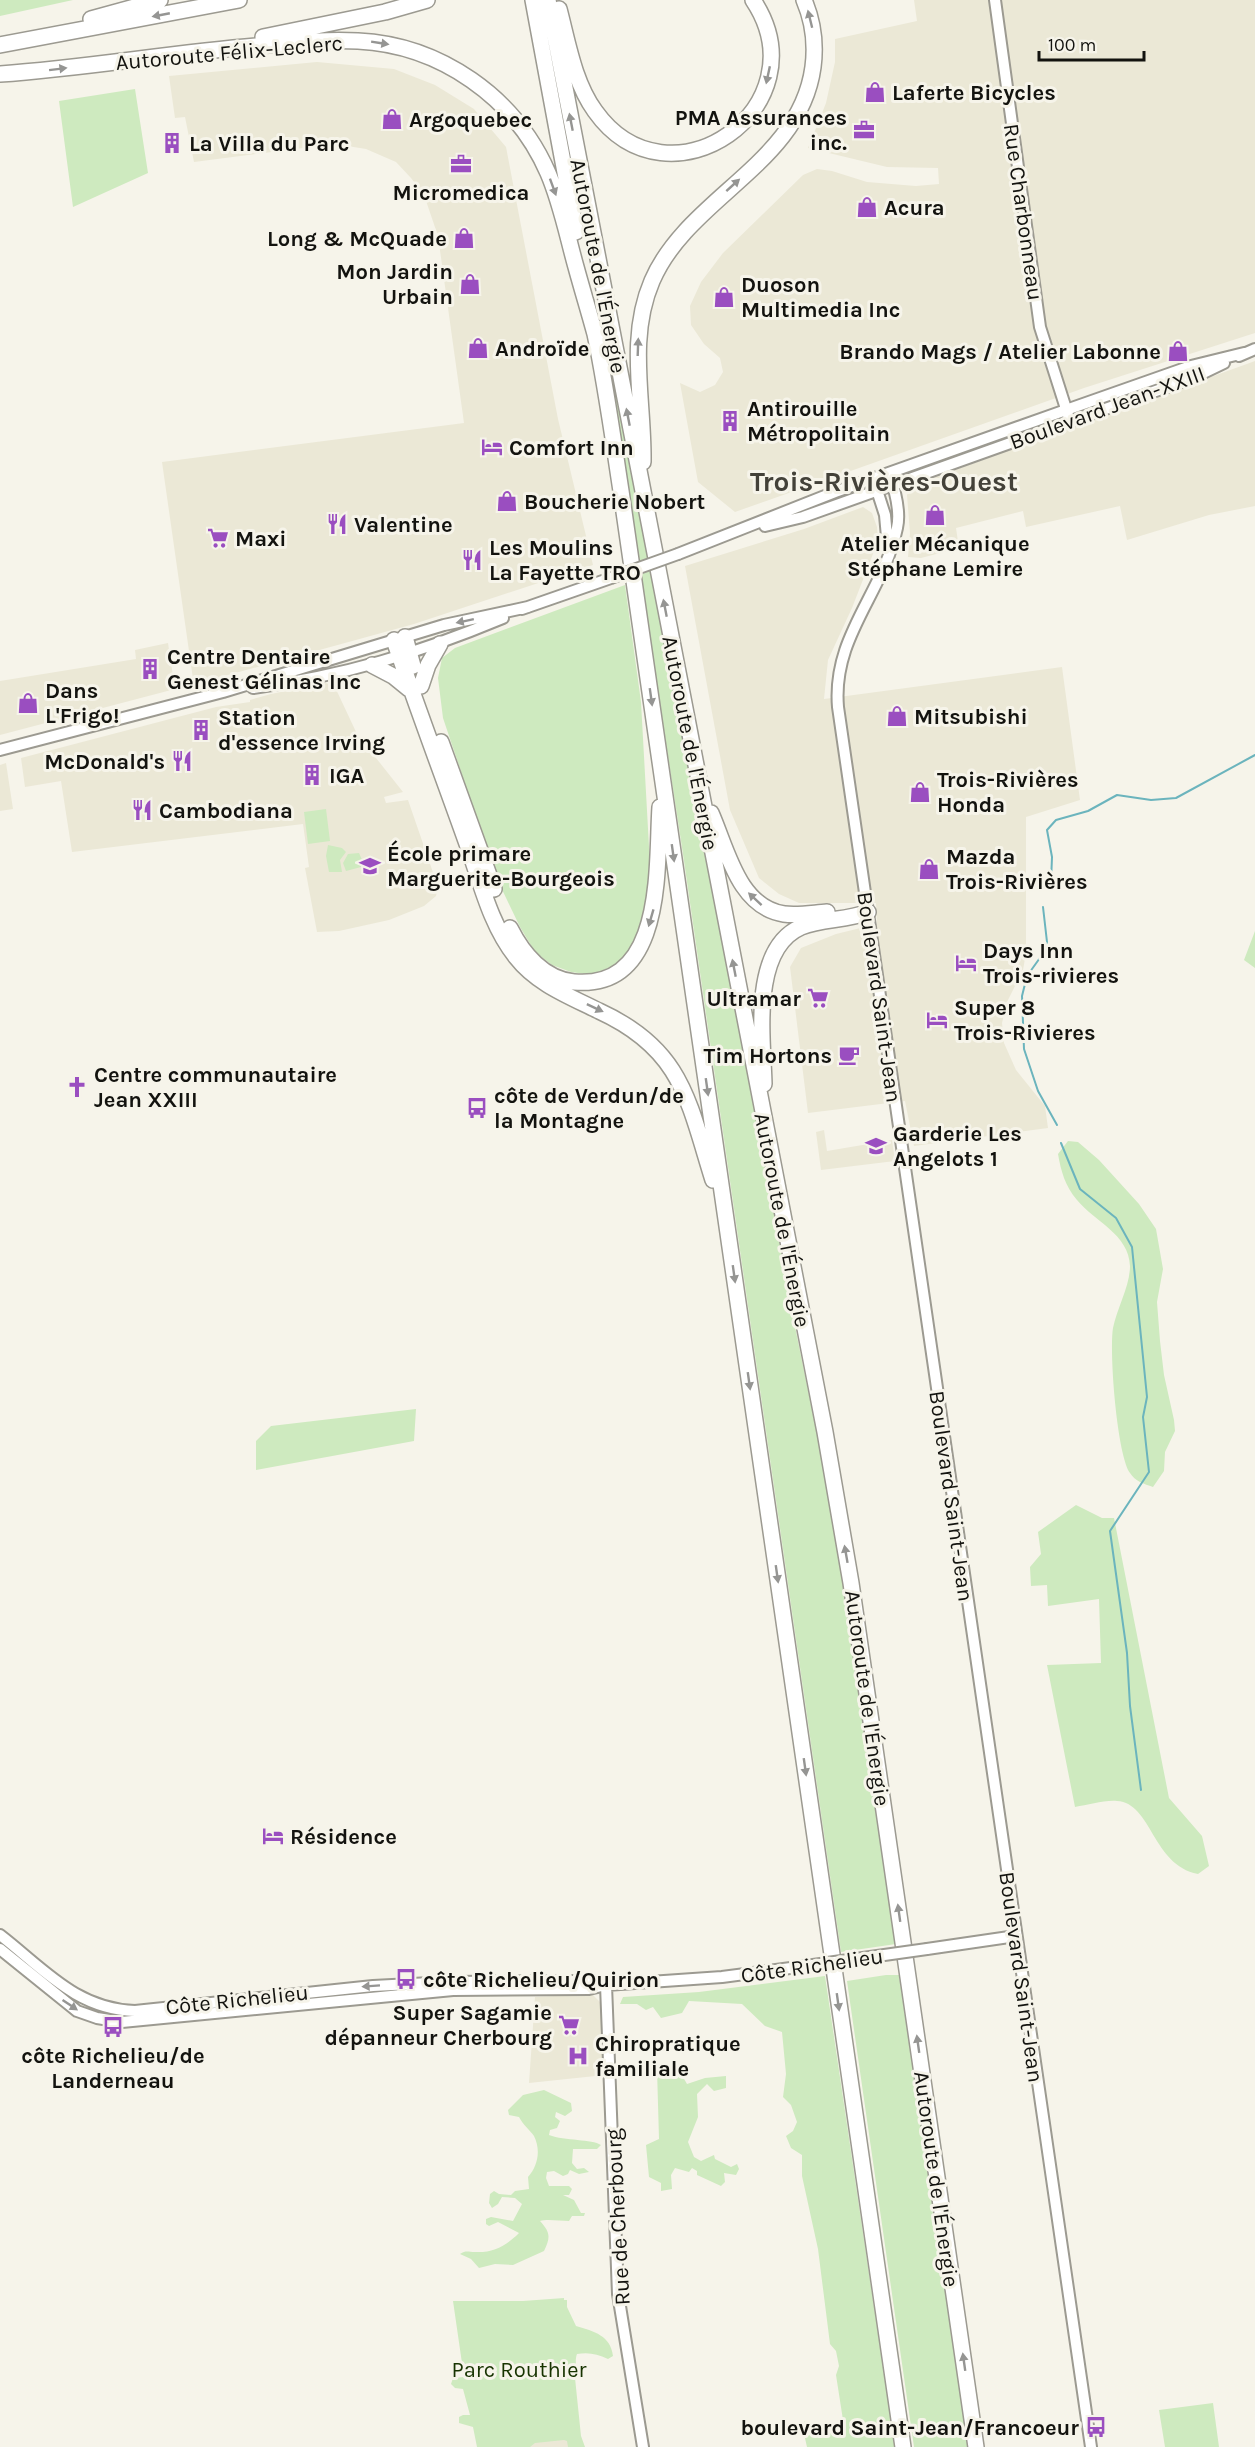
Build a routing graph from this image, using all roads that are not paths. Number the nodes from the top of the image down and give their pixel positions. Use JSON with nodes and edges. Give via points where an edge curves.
{"nodes":[{"id":1,"x":160,"y":0,"type":"edge"},
{"id":2,"x":239,"y":0,"type":"edge"},
{"id":3,"x":427,"y":0,"type":"edge"},
{"id":4,"x":753,"y":0,"type":"edge"},
{"id":5,"x":804,"y":0,"type":"edge"},
{"id":6,"x":995,"y":0,"type":"edge"},
{"id":7,"x":546,"y":2,"type":"edge"},
{"id":8,"x":0,"y":44,"type":"edge"},
{"id":9,"x":186,"y":52,"type":"junction"},
{"id":10,"x":0,"y":74,"type":"edge"},
{"id":11,"x":595,"y":335,"type":"junction"},
{"id":12,"x":1250,"y":351,"type":"edge"},
{"id":13,"x":1068,"y":415,"type":"junction"},
{"id":14,"x":889,"y":473,"type":"junction"},
{"id":15,"x":874,"y":479,"type":"junction"},
{"id":16,"x":893,"y":484,"type":"junction"},
{"id":17,"x":878,"y":490,"type":"junction"},
{"id":18,"x":643,"y":495,"type":"junction"},
{"id":19,"x":729,"y":536,"type":"junction"},
{"id":20,"x":888,"y":554,"type":"junction"},
{"id":21,"x":528,"y":607,"type":"junction"},
{"id":22,"x":399,"y":639,"type":"junction"},
{"id":23,"x":440,"y":644,"type":"junction"},
{"id":24,"x":404,"y":656,"type":"junction"},
{"id":25,"x":372,"y":665,"type":"junction"},
{"id":26,"x":416,"y":688,"type":"junction"},
{"id":27,"x":223,"y":692,"type":"junction"},
{"id":28,"x":0,"y":750,"type":"edge"},
{"id":29,"x":662,"y":774,"type":"junction"},
{"id":30,"x":700,"y":789,"type":"junction"},
{"id":31,"x":868,"y":912,"type":"junction"},
{"id":32,"x":765,"y":1129,"type":"junction"},
{"id":33,"x":727,"y":1225,"type":"junction"},
{"id":34,"x":0,"y":1935,"type":"edge"},
{"id":35,"x":1016,"y":1936,"type":"junction"},
{"id":36,"x":0,"y":1949,"type":"edge"},
{"id":37,"x":606,"y":1984,"type":"junction"},
{"id":38,"x":643,"y":2447,"type":"edge"},
{"id":39,"x":903,"y":2447,"type":"edge"},
{"id":40,"x":976,"y":2447,"type":"edge"},
{"id":41,"x":1091,"y":2447,"type":"edge"}],
"edges":[{"from":1,"to":8,"type":"highway"},
{"from":2,"to":8,"type":"highway","name":"Autoroute Félix-Leclerc","one_way":true},
{"from":3,"to":9,"type":"highway","via":[[377,14]]},
{"from":4,"to":7,"type":"highway","one_way":true,"via":[[765,24],[771,52],[760,100],[729,136],[705,148],[679,153],[634,144],[598,116]]},
{"from":18,"to":5,"type":"highway","one_way":true,"via":[[638,357],[646,295],[679,238],[770,152],[798,115],[809,87],[814,57],[812,25]]},
{"from":6,"to":13,"type":"street","name":"Rue Charbonneau","via":[[1040,327]]},
{"from":7,"to":11,"type":"highway","name":"Autoroute de l'Énergie"},
{"from":18,"to":7,"type":"highway","name":"Autoroute de l'Énergie","one_way":true},
{"from":10,"to":9,"type":"highway","name":"Autoroute Félix-Leclerc","one_way":true},
{"from":9,"to":11,"type":"highway","name":"Autoroute Félix-Leclerc","one_way":true,"via":[[314,41],[371,42],[424,55],[474,82],[514,119],[545,167],[561,210]]},
{"from":11,"to":29,"type":"highway","name":"Autoroute Félix-Leclerc","one_way":true},
{"from":12,"to":13,"type":"street","name":"Boulevard Jean-XXIII","via":[[1191,366]]},
{"from":13,"to":14,"type":"street","name":"Boulevard Jean-XXIII"},
{"from":13,"to":16,"type":"street","name":"Boulevard Jean-XXIII"},
{"from":14,"to":15,"type":"street","name":"Boulevard Jean-XXIII"},
{"from":14,"to":16,"type":"street","name":"Boulevard Saint-Jean"},
{"from":15,"to":17,"type":"street","name":"Boulevard Saint-Jean"},
{"from":15,"to":19,"type":"street","name":"Boulevard Jean-XXIII"},
{"from":16,"to":17,"type":"street","name":"Boulevard Jean-XXIII"},
{"from":16,"to":20,"type":"street","name":"Boulevard Saint-Jean","via":[[897,528]]},
{"from":17,"to":19,"type":"street","name":"Boulevard Jean-XXIII","via":[[803,517]]},
{"from":17,"to":20,"type":"street","name":"Boulevard Saint-Jean"},
{"from":30,"to":18,"type":"highway","name":"Autoroute de l'Énergie","one_way":true},
{"from":19,"to":21,"type":"street","name":"Boulevard Jean-XXIII","bridge":true},
{"from":20,"to":31,"type":"street","name":"Boulevard Saint-Jean","via":[[845,647],[837,682]]},
{"from":21,"to":22,"type":"street","name":"Boulevard Jean-XXIII","one_way":true},
{"from":21,"to":23,"type":"street","name":"Boulevard Jean-XXIII"},
{"from":22,"to":24,"type":"highway"},
{"from":22,"to":27,"type":"street","name":"Boulevard Jean-XXIII"},
{"from":23,"to":24,"type":"street","name":"Boulevard Jean-XXIII"},
{"from":23,"to":26,"type":"highway"},
{"from":24,"to":25,"type":"street","name":"Boulevard Jean-XXIII"},
{"from":24,"to":26,"type":"highway"},
{"from":25,"to":26,"type":"highway"},
{"from":25,"to":27,"type":"street","name":"Boulevard Jean-XXIII"},
{"from":29,"to":26,"type":"highway","one_way":true,"via":[[656,897],[644,938],[628,962],[608,976],[587,982],[560,979],[532,960],[508,925]]},
{"from":26,"to":33,"type":"highway","one_way":true,"via":[[504,939],[538,979],[626,1024],[663,1056],[691,1107]]},
{"from":27,"to":28,"type":"street","name":"Boulevard Jean-XXIII"},
{"from":29,"to":33,"type":"highway","name":"Autoroute de l'Énergie","one_way":true},
{"from":31,"to":30,"type":"highway","one_way":true,"via":[[855,908],[785,914],[761,904],[734,869]]},
{"from":32,"to":30,"type":"highway","name":"Autoroute de l'Énergie","one_way":true},
{"from":31,"to":32,"type":"highway","via":[[803,926],[787,936],[775,953],[762,1007]]},
{"from":31,"to":35,"type":"street","name":"Boulevard Saint-Jean"},
{"from":40,"to":32,"type":"highway","name":"Autoroute de l'Énergie","one_way":true,"via":[[851,1583]]},
{"from":33,"to":39,"type":"highway","name":"Autoroute de l'Énergie","one_way":true},
{"from":37,"to":34,"type":"street","name":"Côte Richelieu","one_way":true,"via":[[576,1981],[384,1985],[114,2010],[83,2000]]},
{"from":35,"to":37,"type":"street","name":"Côte Richelieu","bridge":true,"via":[[722,1977]]},
{"from":35,"to":41,"type":"street","name":"Boulevard Saint-Jean"},
{"from":36,"to":37,"type":"street","name":"Côte Richelieu","one_way":true,"via":[[77,2011],[122,2022],[453,1990],[589,1989]]},
{"from":37,"to":38,"type":"street","name":"Rue de Cherbourg","via":[[618,2294]]}]}
